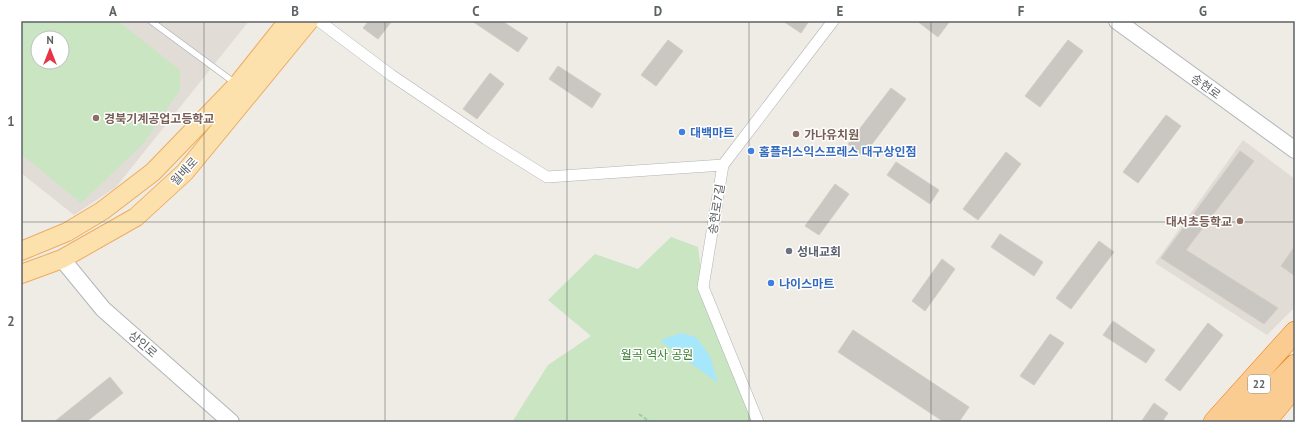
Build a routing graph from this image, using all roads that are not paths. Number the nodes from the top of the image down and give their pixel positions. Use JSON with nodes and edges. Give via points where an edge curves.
{"nodes":[{"id":1,"x":151,"y":21,"type":"edge"},
{"id":2,"x":288,"y":21,"type":"edge"},
{"id":3,"x":309,"y":21,"type":"edge"},
{"id":4,"x":319,"y":21,"type":"edge"},
{"id":5,"x":833,"y":21,"type":"edge"},
{"id":6,"x":1117,"y":21,"type":"edge"},
{"id":7,"x":237,"y":85,"type":"junction"},
{"id":8,"x":1295,"y":150,"type":"edge"},
{"id":9,"x":723,"y":165,"type":"junction"},
{"id":10,"x":21,"y":251,"type":"edge"},
{"id":11,"x":62,"y":259,"type":"junction"},
{"id":12,"x":21,"y":274,"type":"edge"},
{"id":13,"x":1295,"y":332,"type":"edge"},
{"id":14,"x":1295,"y":346,"type":"edge"},
{"id":15,"x":1295,"y":365,"type":"edge"},
{"id":16,"x":1295,"y":386,"type":"edge"},
{"id":17,"x":231,"y":422,"type":"edge"},
{"id":18,"x":758,"y":422,"type":"edge"},
{"id":19,"x":1214,"y":422,"type":"edge"},
{"id":20,"x":1222,"y":422,"type":"edge"},
{"id":21,"x":1239,"y":422,"type":"edge"},
{"id":22,"x":1265,"y":422,"type":"edge"}],
"edges":[{"from":1,"to":7,"type":"lane"},
{"from":2,"to":7,"type":"main road","name":"월배로"},
{"from":3,"to":11,"type":"main road","name":"월배로","via":[[185,172],[136,217]]},
{"from":4,"to":9,"type":"street","via":[[391,75],[547,177]]},
{"from":5,"to":9,"type":"street","name":"송현로7길"},
{"from":6,"to":8,"type":"main road","name":"송현로"},
{"from":7,"to":10,"type":"main road","name":"월배로","via":[[153,172],[102,211],[67,232]]},
{"from":9,"to":18,"type":"street","name":"송현로7길","via":[[703,287]]},
{"from":11,"to":12,"type":"main road","name":"월배로"},
{"from":11,"to":17,"type":"main road","name":"상인로","via":[[104,309]]},
{"from":13,"to":19,"type":"highway"},
{"from":14,"to":20,"type":"highway","number":"22"},
{"from":15,"to":21,"type":"highway","number":"22"},
{"from":16,"to":22,"type":"highway"}]}
